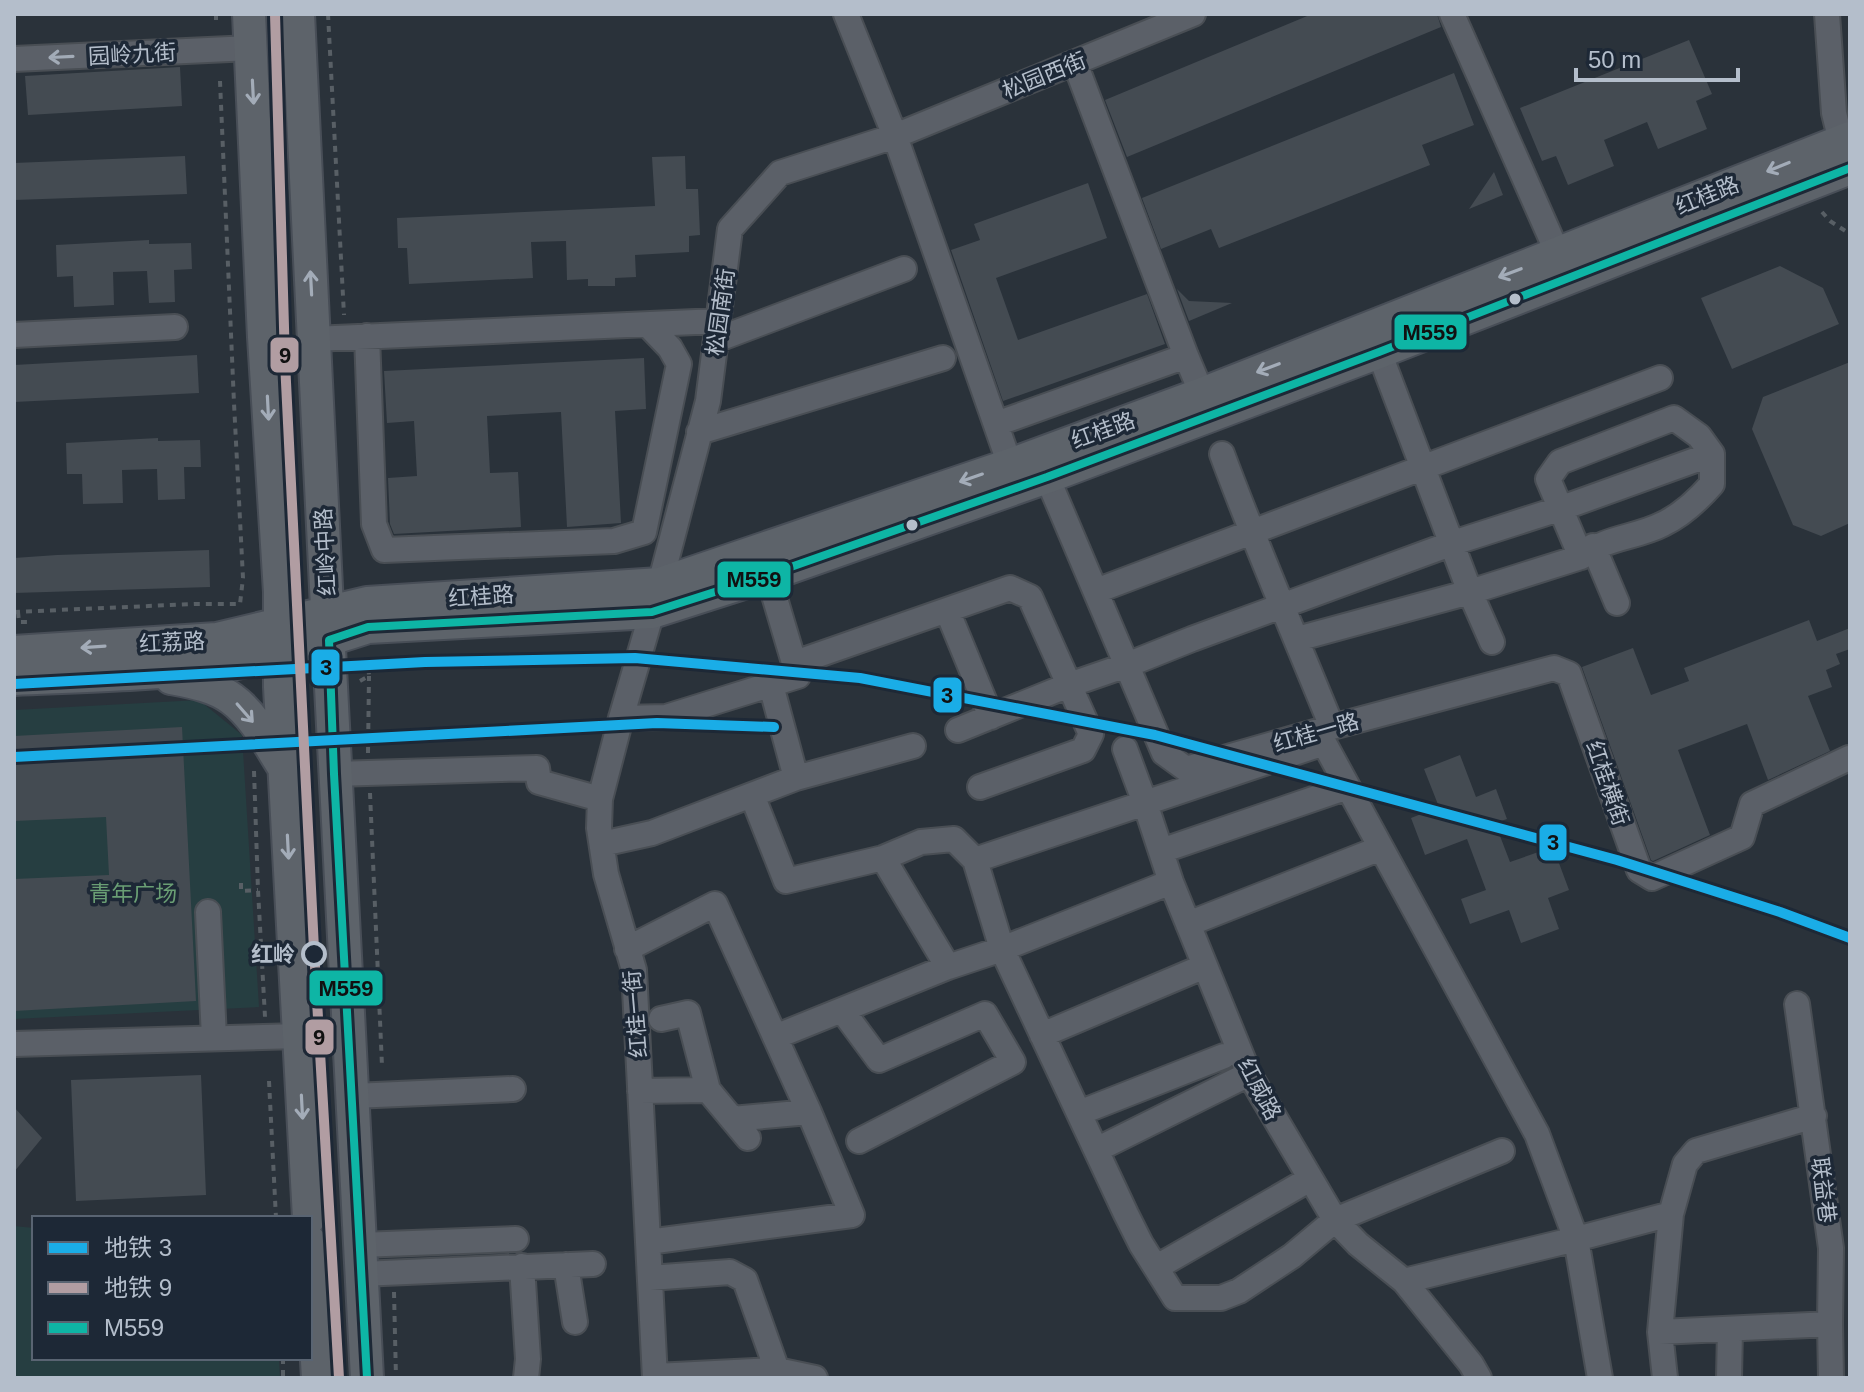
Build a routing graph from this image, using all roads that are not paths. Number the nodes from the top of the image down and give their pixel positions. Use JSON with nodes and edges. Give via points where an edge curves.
{"nodes":[{"id":1,"x":249,"y":14,"type":"edge"},
{"id":2,"x":298,"y":14,"type":"edge"},
{"id":3,"x":846,"y":14,"type":"edge"},
{"id":4,"x":1193,"y":14,"type":"edge"},
{"id":5,"x":1452,"y":14,"type":"edge"},
{"id":6,"x":1827,"y":14,"type":"edge"},
{"id":7,"x":251,"y":48,"type":"junction"},
{"id":8,"x":14,"y":59,"type":"edge"},
{"id":9,"x":1075,"y":63,"type":"junction"},
{"id":10,"x":895,"y":136,"type":"junction"},
{"id":11,"x":1848,"y":158,"type":"edge"},
{"id":12,"x":1558,"y":254,"type":"junction"},
{"id":13,"x":904,"y":269,"type":"dead end"},
{"id":14,"x":648,"y":325,"type":"junction"},
{"id":15,"x":175,"y":327,"type":"dead end"},
{"id":16,"x":717,"y":330,"type":"junction"},
{"id":17,"x":14,"y":335,"type":"edge"},
{"id":18,"x":356,"y":337,"type":"junction"},
{"id":19,"x":313,"y":339,"type":"junction"},
{"id":20,"x":1379,"y":352,"type":"junction"},
{"id":21,"x":1186,"y":356,"type":"junction"},
{"id":22,"x":943,"y":358,"type":"dead end"},
{"id":23,"x":1660,"y":378,"type":"dead end"},
{"id":24,"x":1202,"y":394,"type":"junction"},
{"id":25,"x":996,"y":424,"type":"junction"},
{"id":26,"x":699,"y":432,"type":"junction"},
{"id":27,"x":1222,"y":454,"type":"dead end"},
{"id":28,"x":1712,"y":454,"type":"junction"},
{"id":29,"x":659,"y":462,"type":"junction"},
{"id":30,"x":1010,"y":465,"type":"junction"},
{"id":31,"x":1423,"y":468,"type":"junction"},
{"id":32,"x":690,"y":470,"type":"junction"},
{"id":33,"x":1047,"y":477,"type":"junction"},
{"id":34,"x":1562,"y":508,"type":"junction"},
{"id":35,"x":1251,"y":533,"type":"junction"},
{"id":36,"x":1453,"y":543,"type":"junction"},
{"id":37,"x":1587,"y":552,"type":"junction"},
{"id":38,"x":768,"y":575,"type":"junction"},
{"id":39,"x":1096,"y":591,"type":"junction"},
{"id":40,"x":1470,"y":592,"type":"junction"},
{"id":41,"x":656,"y":598,"type":"junction"},
{"id":42,"x":1617,"y":603,"type":"dead end"},
{"id":43,"x":1284,"y":606,"type":"junction"},
{"id":44,"x":947,"y":610,"type":"junction"},
{"id":45,"x":329,"y":626,"type":"junction"},
{"id":46,"x":281,"y":639,"type":"junction"},
{"id":47,"x":1297,"y":639,"type":"junction"},
{"id":48,"x":1492,"y":642,"type":"dead end"},
{"id":49,"x":14,"y":652,"type":"edge"},
{"id":50,"x":795,"y":663,"type":"junction"},
{"id":51,"x":1127,"y":665,"type":"junction"},
{"id":52,"x":150,"y":673,"type":"junction"},
{"id":53,"x":1531,"y":674,"type":"joint"},
{"id":54,"x":14,"y":679,"type":"edge"},
{"id":55,"x":771,"y":685,"type":"junction"},
{"id":56,"x":1069,"y":685,"type":"junction"},
{"id":57,"x":991,"y":717,"type":"junction"},
{"id":58,"x":621,"y":718,"type":"junction"},
{"id":59,"x":1332,"y":727,"type":"junction"},
{"id":60,"x":958,"y":730,"type":"dead end"},
{"id":61,"x":913,"y":746,"type":"dead end"},
{"id":62,"x":1125,"y":749,"type":"dead end"},
{"id":63,"x":1849,"y":758,"type":"edge"},
{"id":64,"x":269,"y":769,"type":"junction"},
{"id":65,"x":334,"y":774,"type":"junction"},
{"id":66,"x":796,"y":778,"type":"junction"},
{"id":67,"x":980,"y":787,"type":"dead end"},
{"id":68,"x":1348,"y":787,"type":"junction"},
{"id":69,"x":752,"y":795,"type":"junction"},
{"id":70,"x":600,"y":799,"type":"junction"},
{"id":71,"x":1145,"y":803,"type":"junction"},
{"id":72,"x":602,"y":844,"type":"junction"},
{"id":73,"x":1381,"y":848,"type":"junction"},
{"id":74,"x":1161,"y":851,"type":"junction"},
{"id":75,"x":883,"y":858,"type":"junction"},
{"id":76,"x":975,"y":860,"type":"junction"},
{"id":77,"x":1171,"y":882,"type":"junction"},
{"id":78,"x":208,"y":912,"type":"dead end"},
{"id":79,"x":1188,"y":924,"type":"junction"},
{"id":80,"x":627,"y":949,"type":"junction"},
{"id":81,"x":1002,"y":949,"type":"junction"},
{"id":82,"x":1205,"y":966,"type":"junction"},
{"id":83,"x":948,"y":967,"type":"junction"},
{"id":84,"x":1797,"y":1004,"type":"dead end"},
{"id":85,"x":842,"y":1010,"type":"junction"},
{"id":86,"x":661,"y":1019,"type":"dead end"},
{"id":87,"x":1042,"y":1035,"type":"junction"},
{"id":88,"x":299,"y":1036,"type":"junction"},
{"id":89,"x":775,"y":1037,"type":"junction"},
{"id":90,"x":214,"y":1038,"type":"junction"},
{"id":91,"x":14,"y":1044,"type":"edge"},
{"id":92,"x":1224,"y":1056,"type":"dead end"},
{"id":93,"x":1249,"y":1074,"type":"junction"},
{"id":94,"x":513,"y":1089,"type":"dead end"},
{"id":95,"x":708,"y":1090,"type":"junction"},
{"id":96,"x":640,"y":1091,"type":"junction"},
{"id":97,"x":353,"y":1096,"type":"junction"},
{"id":98,"x":809,"y":1112,"type":"junction"},
{"id":99,"x":1079,"y":1113,"type":"junction"},
{"id":100,"x":1814,"y":1116,"type":"junction"},
{"id":101,"x":859,"y":1141,"type":"dead end"},
{"id":102,"x":1096,"y":1150,"type":"junction"},
{"id":103,"x":1502,"y":1151,"type":"dead end"},
{"id":104,"x":1310,"y":1179,"type":"junction"},
{"id":105,"x":1671,"y":1214,"type":"junction"},
{"id":106,"x":309,"y":1216,"type":"edge"},
{"id":107,"x":1335,"y":1220,"type":"junction"},
{"id":108,"x":516,"y":1239,"type":"dead end"},
{"id":109,"x":1576,"y":1239,"type":"junction"},
{"id":110,"x":648,"y":1242,"type":"junction"},
{"id":111,"x":361,"y":1260,"type":"junction"},
{"id":112,"x":593,"y":1264,"type":"dead end"},
{"id":113,"x":566,"y":1265,"type":"junction"},
{"id":114,"x":522,"y":1266,"type":"junction"},
{"id":115,"x":1157,"y":1267,"type":"junction"},
{"id":116,"x":312,"y":1276,"type":"edge"},
{"id":117,"x":650,"y":1278,"type":"junction"},
{"id":118,"x":1404,"y":1281,"type":"junction"},
{"id":119,"x":575,"y":1322,"type":"dead end"},
{"id":120,"x":1830,"y":1324,"type":"junction"},
{"id":121,"x":1730,"y":1329,"type":"junction"},
{"id":122,"x":1660,"y":1332,"type":"junction"},
{"id":123,"x":1837,"y":1368,"type":"edge"},
{"id":124,"x":777,"y":1370,"type":"junction"},
{"id":125,"x":655,"y":1377,"type":"edge"},
{"id":126,"x":318,"y":1378,"type":"edge"},
{"id":127,"x":367,"y":1378,"type":"edge"},
{"id":128,"x":526,"y":1378,"type":"edge"},
{"id":129,"x":815,"y":1378,"type":"edge"},
{"id":130,"x":1479,"y":1378,"type":"edge"},
{"id":131,"x":1600,"y":1378,"type":"edge"},
{"id":132,"x":1665,"y":1378,"type":"edge"},
{"id":133,"x":1729,"y":1378,"type":"edge"}],
"edges":[{"from":1,"to":7,"type":"main road"},
{"from":19,"to":2,"type":"main road","name":"红岭中路","one_way":true},
{"from":3,"to":10,"type":"street"},
{"from":4,"to":9,"type":"street","name":"松园西街"},
{"from":5,"to":12,"type":"street"},
{"from":6,"to":11,"type":"street","via":[[1834,113]]},
{"from":7,"to":8,"type":"street","name":"园岭九街","one_way":true},
{"from":7,"to":46,"type":"main road","one_way":true},
{"from":9,"to":10,"type":"street","name":"松园西街"},
{"from":9,"to":21,"type":"street"},
{"from":10,"to":16,"type":"street","name":"松园南街","via":[[780,173],[730,229]]},
{"from":10,"to":25,"type":"street"},
{"from":11,"to":12,"type":"main road","name":"红桂路","one_way":true},
{"from":11,"to":20,"type":"main road","name":"红桂路"},
{"from":12,"to":24,"type":"main road","name":"红桂路","one_way":true},
{"from":13,"to":16,"type":"street"},
{"from":14,"to":16,"type":"street"},
{"from":14,"to":18,"type":"street"},
{"from":14,"to":29,"type":"street","via":[[679,364]]},
{"from":15,"to":17,"type":"street"},
{"from":16,"to":26,"type":"street","name":"松园南街"},
{"from":18,"to":19,"type":"street"},
{"from":18,"to":29,"type":"street","via":[[374,524],[384,550],[614,541],[644,532]]},
{"from":19,"to":45,"type":"main road","name":"红岭中路"},
{"from":20,"to":31,"type":"street"},
{"from":20,"to":33,"type":"main road","name":"红桂路"},
{"from":21,"to":24,"type":"street"},
{"from":21,"to":25,"type":"street"},
{"from":22,"to":26,"type":"street"},
{"from":23,"to":31,"type":"street"},
{"from":24,"to":30,"type":"main road","name":"红桂路"},
{"from":25,"to":30,"type":"street"},
{"from":26,"to":32,"type":"street","name":"松园南街"},
{"from":27,"to":35,"type":"street"},
{"from":28,"to":34,"type":"street"},
{"from":28,"to":34,"type":"street","via":[[1699,436],[1674,418],[1560,462],[1548,479]]},
{"from":28,"to":37,"type":"street","via":[[1712,484],[1698,501],[1662,525]]},
{"from":29,"to":32,"type":"street"},
{"from":30,"to":41,"type":"main road","name":"红桂路","one_way":true},
{"from":31,"to":35,"type":"street"},
{"from":31,"to":36,"type":"street"},
{"from":32,"to":41,"type":"street","name":"松园南街"},
{"from":33,"to":38,"type":"main road","name":"红桂路"},
{"from":33,"to":39,"type":"street","name":"红桂一路"},
{"from":34,"to":36,"type":"street"},
{"from":34,"to":37,"type":"street"},
{"from":35,"to":39,"type":"street"},
{"from":35,"to":43,"type":"street"},
{"from":36,"to":40,"type":"street"},
{"from":36,"to":43,"type":"street"},
{"from":37,"to":40,"type":"street"},
{"from":37,"to":42,"type":"street"},
{"from":38,"to":41,"type":"main road","name":"红桂路"},
{"from":38,"to":50,"type":"street"},
{"from":39,"to":51,"type":"street","name":"红桂一路"},
{"from":40,"to":47,"type":"street"},
{"from":40,"to":48,"type":"street"},
{"from":41,"to":45,"type":"main road","name":"红桂路","via":[[368,627]]},
{"from":41,"to":58,"type":"street","name":"红桂一街"},
{"from":43,"to":47,"type":"street"},
{"from":43,"to":51,"type":"street"},
{"from":44,"to":50,"type":"street"},
{"from":44,"to":56,"type":"street","via":[[1010,588],[1030,597]]},
{"from":44,"to":57,"type":"street"},
{"from":45,"to":46,"type":"main road","name":"红荔路"},
{"from":45,"to":65,"type":"main road","name":"红岭中路"},
{"from":46,"to":49,"type":"main road","name":"红荔路","one_way":true},
{"from":46,"to":52,"type":"main road","name":"红荔路","via":[[220,666]]},
{"from":46,"to":64,"type":"main road"},
{"from":47,"to":59,"type":"street"},
{"from":50,"to":55,"type":"street","via":[[798,676]]},
{"from":51,"to":56,"type":"street"},
{"from":51,"to":59,"type":"street","name":"红桂一路","via":[[1164,753],[1186,769]]},
{"from":52,"to":54,"type":"main road","name":"红荔路"},
{"from":52,"to":64,"type":"main road","one_way":true,"via":[[195,683],[232,699],[265,738]]},
{"from":53,"to":59,"type":"street","name":"红桂一路"},
{"from":53,"to":63,"type":"street","name":"红桂横街","via":[[1554,668],[1569,674],[1639,870],[1652,878],[1742,837],[1752,804]]},
{"from":55,"to":58,"type":"street","via":[[666,717]]},
{"from":55,"to":66,"type":"street"},
{"from":56,"to":57,"type":"street"},
{"from":56,"to":67,"type":"street","via":[[1091,734],[1083,750]]},
{"from":57,"to":60,"type":"street"},
{"from":58,"to":70,"type":"street","name":"红桂一街"},
{"from":61,"to":66,"type":"street"},
{"from":62,"to":71,"type":"street","name":"红威路"},
{"from":64,"to":88,"type":"main road","one_way":true},
{"from":65,"to":70,"type":"street","via":[[537,768],[539,782]]},
{"from":65,"to":97,"type":"main road","name":"红岭中路"},
{"from":66,"to":69,"type":"street"},
{"from":68,"to":71,"type":"street","via":[[1324,743]]},
{"from":68,"to":73,"type":"street"},
{"from":68,"to":74,"type":"street"},
{"from":69,"to":72,"type":"street","via":[[652,833]]},
{"from":69,"to":75,"type":"street","via":[[786,881]]},
{"from":70,"to":72,"type":"street","name":"红桂一街"},
{"from":71,"to":74,"type":"street","name":"红威路"},
{"from":71,"to":76,"type":"street"},
{"from":72,"to":80,"type":"street","name":"红桂一街"},
{"from":73,"to":79,"type":"street"},
{"from":73,"to":109,"type":"street","via":[[1537,1134]]},
{"from":74,"to":77,"type":"street","name":"红威路"},
{"from":75,"to":76,"type":"street","via":[[921,842],[954,839]]},
{"from":75,"to":83,"type":"street"},
{"from":76,"to":81,"type":"street"},
{"from":77,"to":79,"type":"street","name":"红威路"},
{"from":77,"to":81,"type":"street"},
{"from":78,"to":90,"type":"street"},
{"from":79,"to":82,"type":"street","name":"红威路"},
{"from":80,"to":89,"type":"street","via":[[715,904]]},
{"from":80,"to":96,"type":"street","name":"红桂一街","via":[[634,970]]},
{"from":81,"to":83,"type":"street"},
{"from":81,"to":87,"type":"street"},
{"from":82,"to":87,"type":"street"},
{"from":82,"to":93,"type":"street","name":"红威路"},
{"from":83,"to":85,"type":"street"},
{"from":84,"to":100,"type":"street","name":"联益巷"},
{"from":85,"to":89,"type":"street"},
{"from":85,"to":101,"type":"street","via":[[879,1060],[985,1014],[1013,1062]]},
{"from":86,"to":95,"type":"street","via":[[688,1013]]},
{"from":87,"to":99,"type":"street"},
{"from":88,"to":90,"type":"street"},
{"from":88,"to":106,"type":"main road","one_way":true},
{"from":89,"to":98,"type":"street"},
{"from":90,"to":91,"type":"street"},
{"from":92,"to":99,"type":"street"},
{"from":93,"to":102,"type":"street"},
{"from":93,"to":104,"type":"street","name":"红威路"},
{"from":94,"to":97,"type":"street"},
{"from":95,"to":96,"type":"street"},
{"from":95,"to":98,"type":"street","via":[[740,1128]]},
{"from":96,"to":110,"type":"street","name":"红桂一街"},
{"from":97,"to":111,"type":"main road","name":"红岭中路"},
{"from":98,"to":110,"type":"street","via":[[852,1215]]},
{"from":99,"to":102,"type":"street"},
{"from":100,"to":105,"type":"street","via":[[1696,1151],[1685,1164]]},
{"from":100,"to":120,"type":"street","name":"联益巷","via":[[1831,1248]]},
{"from":102,"to":115,"type":"street"},
{"from":103,"to":107,"type":"street"},
{"from":104,"to":107,"type":"street","name":"红威路"},
{"from":104,"to":115,"type":"street"},
{"from":105,"to":109,"type":"street"},
{"from":105,"to":122,"type":"street"},
{"from":107,"to":115,"type":"street","via":[[1292,1256],[1221,1298],[1175,1298]]},
{"from":107,"to":118,"type":"street","name":"红威路"},
{"from":108,"to":111,"type":"street"},
{"from":109,"to":118,"type":"street"},
{"from":109,"to":131,"type":"street"},
{"from":110,"to":117,"type":"street","name":"红桂一街"},
{"from":111,"to":114,"type":"street"},
{"from":111,"to":127,"type":"main road","name":"红岭中路"},
{"from":112,"to":113,"type":"street"},
{"from":113,"to":114,"type":"street"},
{"from":113,"to":119,"type":"street"},
{"from":114,"to":128,"type":"street"},
{"from":116,"to":126,"type":"main road"},
{"from":117,"to":124,"type":"street","via":[[730,1272],[745,1280]]},
{"from":117,"to":125,"type":"street","name":"红桂一街"},
{"from":118,"to":130,"type":"street","name":"红威路"},
{"from":120,"to":121,"type":"street"},
{"from":120,"to":123,"type":"street","name":"联益巷"},
{"from":121,"to":122,"type":"street"},
{"from":121,"to":133,"type":"street"},
{"from":122,"to":132,"type":"street"},
{"from":124,"to":125,"type":"street"},
{"from":124,"to":129,"type":"street"}]}
